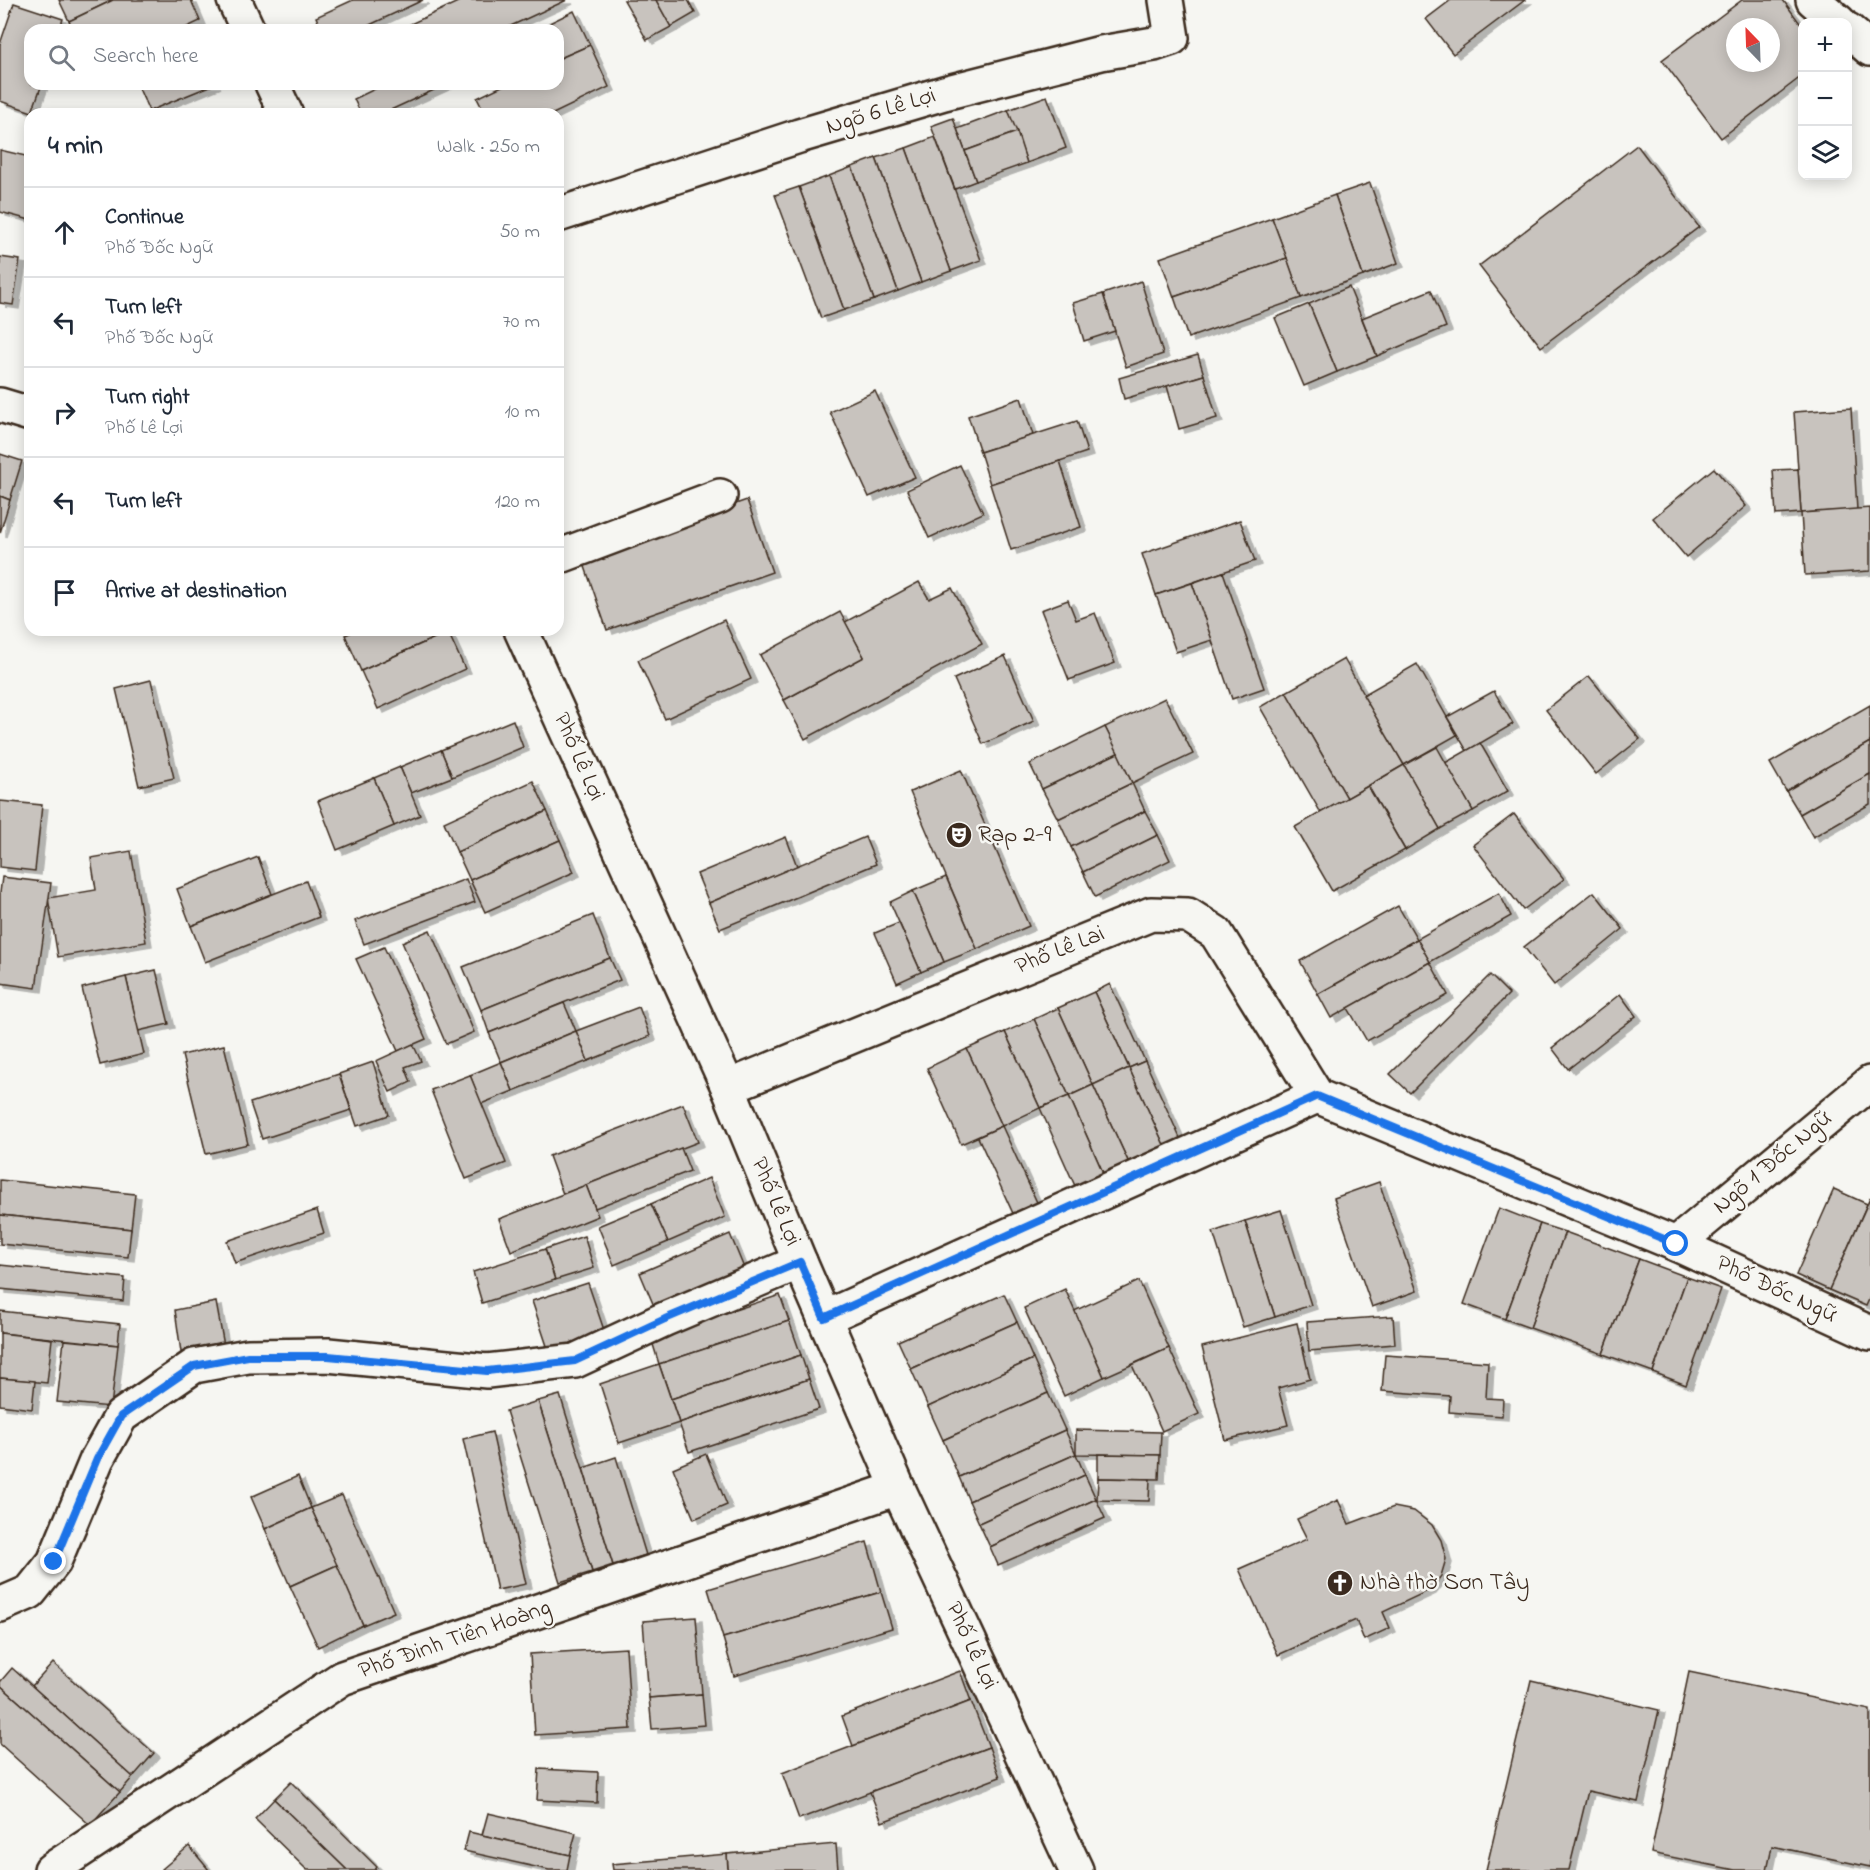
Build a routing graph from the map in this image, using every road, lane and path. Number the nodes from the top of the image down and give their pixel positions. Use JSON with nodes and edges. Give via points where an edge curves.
{"nodes":[{"id":1,"x":234,"y":0,"type":"edge"},
{"id":2,"x":1166,"y":0,"type":"edge"},
{"id":3,"x":1813,"y":0,"type":"edge"},
{"id":4,"x":1834,"y":18,"type":"edge"},
{"id":5,"x":245,"y":24,"type":"edge"},
{"id":6,"x":1852,"y":33,"type":"edge"},
{"id":7,"x":1870,"y":49,"type":"edge"},
{"id":8,"x":275,"y":90,"type":"edge"},
{"id":9,"x":283,"y":108,"type":"edge"},
{"id":10,"x":564,"y":213,"type":"edge"},
{"id":11,"x":0,"y":405,"type":"edge"},
{"id":12,"x":24,"y":412,"type":"edge"},
{"id":13,"x":720,"y":496,"type":"dead end"},
{"id":14,"x":564,"y":555,"type":"edge"},
{"id":15,"x":524,"y":636,"type":"edge"},
{"id":16,"x":1870,"y":1083,"type":"edge"},
{"id":17,"x":728,"y":1088,"type":"junction"},
{"id":18,"x":1317,"y":1096,"type":"junction"},
{"id":19,"x":1676,"y":1244,"type":"junction"},
{"id":20,"x":800,"y":1262,"type":"junction"},
{"id":21,"x":824,"y":1318,"type":"junction"},
{"id":22,"x":1870,"y":1333,"type":"edge"},
{"id":23,"x":898,"y":1488,"type":"junction"},
{"id":24,"x":0,"y":1605,"type":"edge"},
{"id":25,"x":51,"y":1870,"type":"edge"},
{"id":26,"x":1076,"y":1870,"type":"edge"}],
"edges":[{"from":1,"to":5,"type":"main road"},
{"from":2,"to":10,"type":"main road","name":"Ngõ 6 Lê Lợi","via":[[1172,38],[944,93]]},
{"from":3,"to":4,"type":"main road"},
{"from":6,"to":7,"type":"main road"},
{"from":8,"to":9,"type":"main road"},
{"from":11,"to":12,"type":"main road"},
{"from":13,"to":14,"type":"main road"},
{"from":15,"to":17,"type":"main road","name":"Phố Lê Lợi"},
{"from":16,"to":19,"type":"main road","name":"Ngõ 1 Đốc Ngữ"},
{"from":17,"to":18,"type":"main road","name":"Phố Lê Lai","via":[[1151,914],[1188,915],[1216,933]]},
{"from":17,"to":20,"type":"main road","name":"Phố Lê Lợi"},
{"from":18,"to":19,"type":"main road","name":"Phố Đốc Ngữ"},
{"from":18,"to":21,"type":"main road"},
{"from":19,"to":22,"type":"main road","name":"Phố Đốc Ngữ"},
{"from":20,"to":21,"type":"main road","name":"Phố Lê Lợi"},
{"from":20,"to":24,"type":"main road","via":[[575,1361],[487,1371],[328,1356],[248,1356],[194,1366],[121,1416],[97,1459],[54,1562],[30,1592]]},
{"from":21,"to":23,"type":"main road","name":"Phố Lê Lợi"},
{"from":23,"to":25,"type":"main road","name":"Phố Đinh Tiên Hoàng","via":[[342,1678]]},
{"from":23,"to":26,"type":"main road","name":"Phố Lê Lợi"}]}
